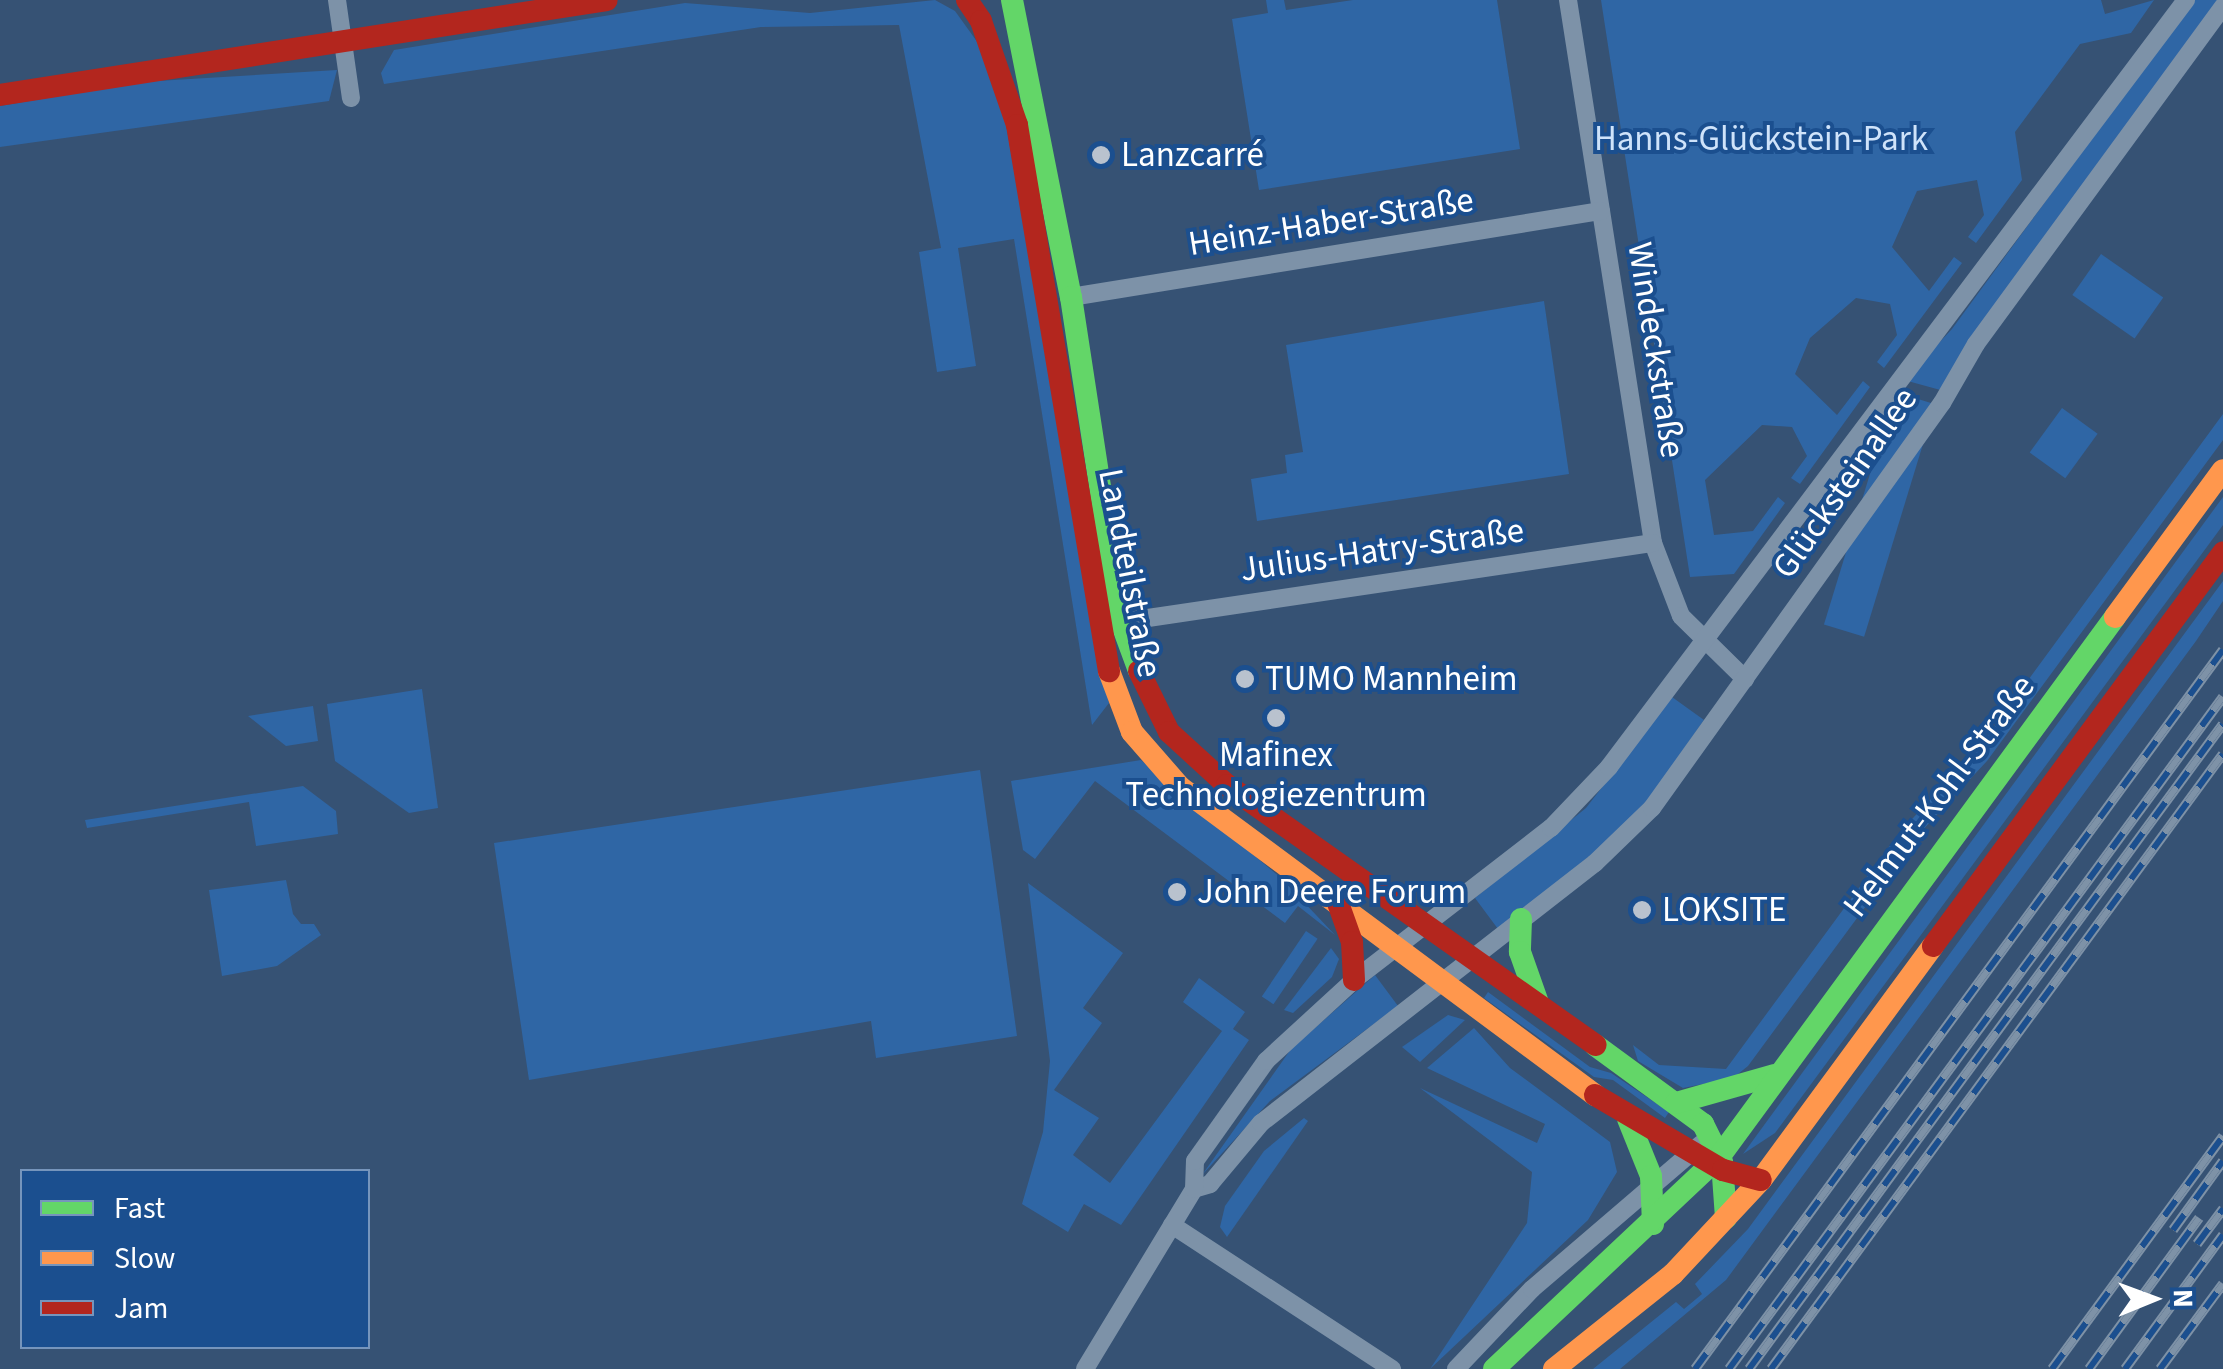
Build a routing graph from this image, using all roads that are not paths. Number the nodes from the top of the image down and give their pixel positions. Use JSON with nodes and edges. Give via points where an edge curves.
{"nodes":[{"id":1,"x":336,"y":0,"type":"edge"},
{"id":2,"x":607,"y":0,"type":"edge"},
{"id":3,"x":967,"y":0,"type":"edge"},
{"id":4,"x":1012,"y":0,"type":"edge"},
{"id":5,"x":1568,"y":0,"type":"edge"},
{"id":6,"x":2186,"y":0,"type":"edge"},
{"id":7,"x":2223,"y":7,"type":"edge"},
{"id":8,"x":342,"y":41,"type":"junction"},
{"id":9,"x":0,"y":95,"type":"edge"},
{"id":10,"x":351,"y":98,"type":"dead end"},
{"id":11,"x":1601,"y":211,"type":"junction"},
{"id":12,"x":1070,"y":297,"type":"junction"},
{"id":13,"x":2223,"y":470,"type":"edge"},
{"id":14,"x":1653,"y":542,"type":"junction"},
{"id":15,"x":2223,"y":552,"type":"edge"},
{"id":16,"x":1122,"y":622,"type":"junction"},
{"id":17,"x":1704,"y":642,"type":"junction"},
{"id":18,"x":1745,"y":680,"type":"junction"},
{"id":19,"x":1338,"y":903,"type":"junction"},
{"id":20,"x":1521,"y":919,"type":"junction"},
{"id":21,"x":1428,"y":922,"type":"junction"},
{"id":22,"x":1397,"y":947,"type":"junction"},
{"id":23,"x":1474,"y":954,"type":"junction"},
{"id":24,"x":1354,"y":980,"type":"junction"},
{"id":25,"x":1444,"y":980,"type":"junction"},
{"id":26,"x":1538,"y":1002,"type":"junction"},
{"id":27,"x":1775,"y":1075,"type":"junction"},
{"id":28,"x":1676,"y":1103,"type":"junction"},
{"id":29,"x":1628,"y":1118,"type":"junction"},
{"id":30,"x":1712,"y":1155,"type":"junction"},
{"id":31,"x":1761,"y":1180,"type":"junction"},
{"id":32,"x":1653,"y":1188,"type":"junction"},
{"id":33,"x":1194,"y":1189,"type":"junction"},
{"id":34,"x":1726,"y":1218,"type":"junction"},
{"id":35,"x":1172,"y":1224,"type":"junction"},
{"id":36,"x":1654,"y":1224,"type":"junction"},
{"id":37,"x":1085,"y":1369,"type":"edge"},
{"id":38,"x":1392,"y":1369,"type":"edge"},
{"id":39,"x":1456,"y":1369,"type":"edge"},
{"id":40,"x":1494,"y":1369,"type":"edge"},
{"id":41,"x":1554,"y":1369,"type":"edge"},
{"id":42,"x":1585,"y":1369,"type":"edge"}],
"edges":[{"from":1,"to":8,"type":"street"},
{"from":2,"to":8,"type":"street"},
{"from":3,"to":19,"type":"street","name":"Landteilstraße","via":[[1001,76],[1035,206],[1099,627],[1121,708],[1132,732],[1180,787]]},
{"from":4,"to":12,"type":"street","name":"Landteilstraße"},
{"from":5,"to":11,"type":"street","name":"Windeckstraße"},
{"from":6,"to":17,"type":"street","name":"Glücksteinallee"},
{"from":7,"to":18,"type":"street","name":"Glücksteinallee","via":[[1976,344],[1942,404]]},
{"from":8,"to":9,"type":"street"},
{"from":8,"to":10,"type":"street"},
{"from":11,"to":12,"type":"street","name":"Heinz-Haber-Straße"},
{"from":11,"to":14,"type":"street","name":"Windeckstraße"},
{"from":12,"to":16,"type":"street","name":"Landteilstraße"},
{"from":13,"to":27,"type":"street","name":"Helmut-Kohl-Straße"},
{"from":14,"to":16,"type":"street","name":"Julius-Hatry-Straße"},
{"from":14,"to":17,"type":"street","name":"Windeckstraße","via":[[1671,599]]},
{"from":15,"to":31,"type":"street"},
{"from":16,"to":21,"type":"street","name":"Landteilstraße","via":[[1153,706],[1196,760]]},
{"from":17,"to":18,"type":"street","name":"Windeckstraße"},
{"from":17,"to":21,"type":"street","name":"Glücksteinallee","via":[[1568,812]]},
{"from":18,"to":20,"type":"street","name":"Glücksteinallee","via":[[1641,821]]},
{"from":19,"to":22,"type":"street","name":"Landteilstraße"},
{"from":19,"to":24,"type":"street","via":[[1352,942]]},
{"from":20,"to":23,"type":"street","name":"Glücksteinallee"},
{"from":20,"to":26,"type":"street","via":[[1522,963]]},
{"from":21,"to":22,"type":"street","name":"Glücksteinallee"},
{"from":21,"to":23,"type":"street","name":"Landteilstraße"},
{"from":22,"to":24,"type":"street","name":"Glücksteinallee"},
{"from":22,"to":25,"type":"street","name":"Landteilstraße"},
{"from":23,"to":25,"type":"street","name":"Glücksteinallee"},
{"from":23,"to":26,"type":"street","name":"Landteilstraße"},
{"from":24,"to":33,"type":"street","name":"Glücksteinallee","via":[[1266,1061],[1194,1161]]},
{"from":25,"to":29,"type":"street","name":"Landteilstraße"},
{"from":25,"to":33,"type":"street","name":"Glücksteinallee","via":[[1261,1123],[1210,1184]]},
{"from":26,"to":28,"type":"street","name":"Landteilstraße"},
{"from":27,"to":28,"type":"street"},
{"from":27,"to":30,"type":"street","name":"Helmut-Kohl-Straße"},
{"from":28,"to":30,"type":"street","name":"Landteilstraße"},
{"from":29,"to":30,"type":"street","name":"Landteilstraße"},
{"from":29,"to":32,"type":"street"},
{"from":30,"to":31,"type":"street","name":"Landteilstraße"},
{"from":30,"to":32,"type":"street"},
{"from":30,"to":34,"type":"street"},
{"from":30,"to":36,"type":"street","name":"Helmut-Kohl-Straße"},
{"from":31,"to":34,"type":"street"},
{"from":31,"to":42,"type":"street","via":[[1739,1227],[1718,1251]]},
{"from":32,"to":36,"type":"street"},
{"from":32,"to":39,"type":"street","via":[[1532,1289]]},
{"from":33,"to":35,"type":"street"},
{"from":34,"to":41,"type":"street","via":[[1673,1274]]},
{"from":35,"to":37,"type":"street"},
{"from":35,"to":38,"type":"street"},
{"from":36,"to":40,"type":"street","name":"Helmut-Kohl-Straße","via":[[1559,1302]]}]}
